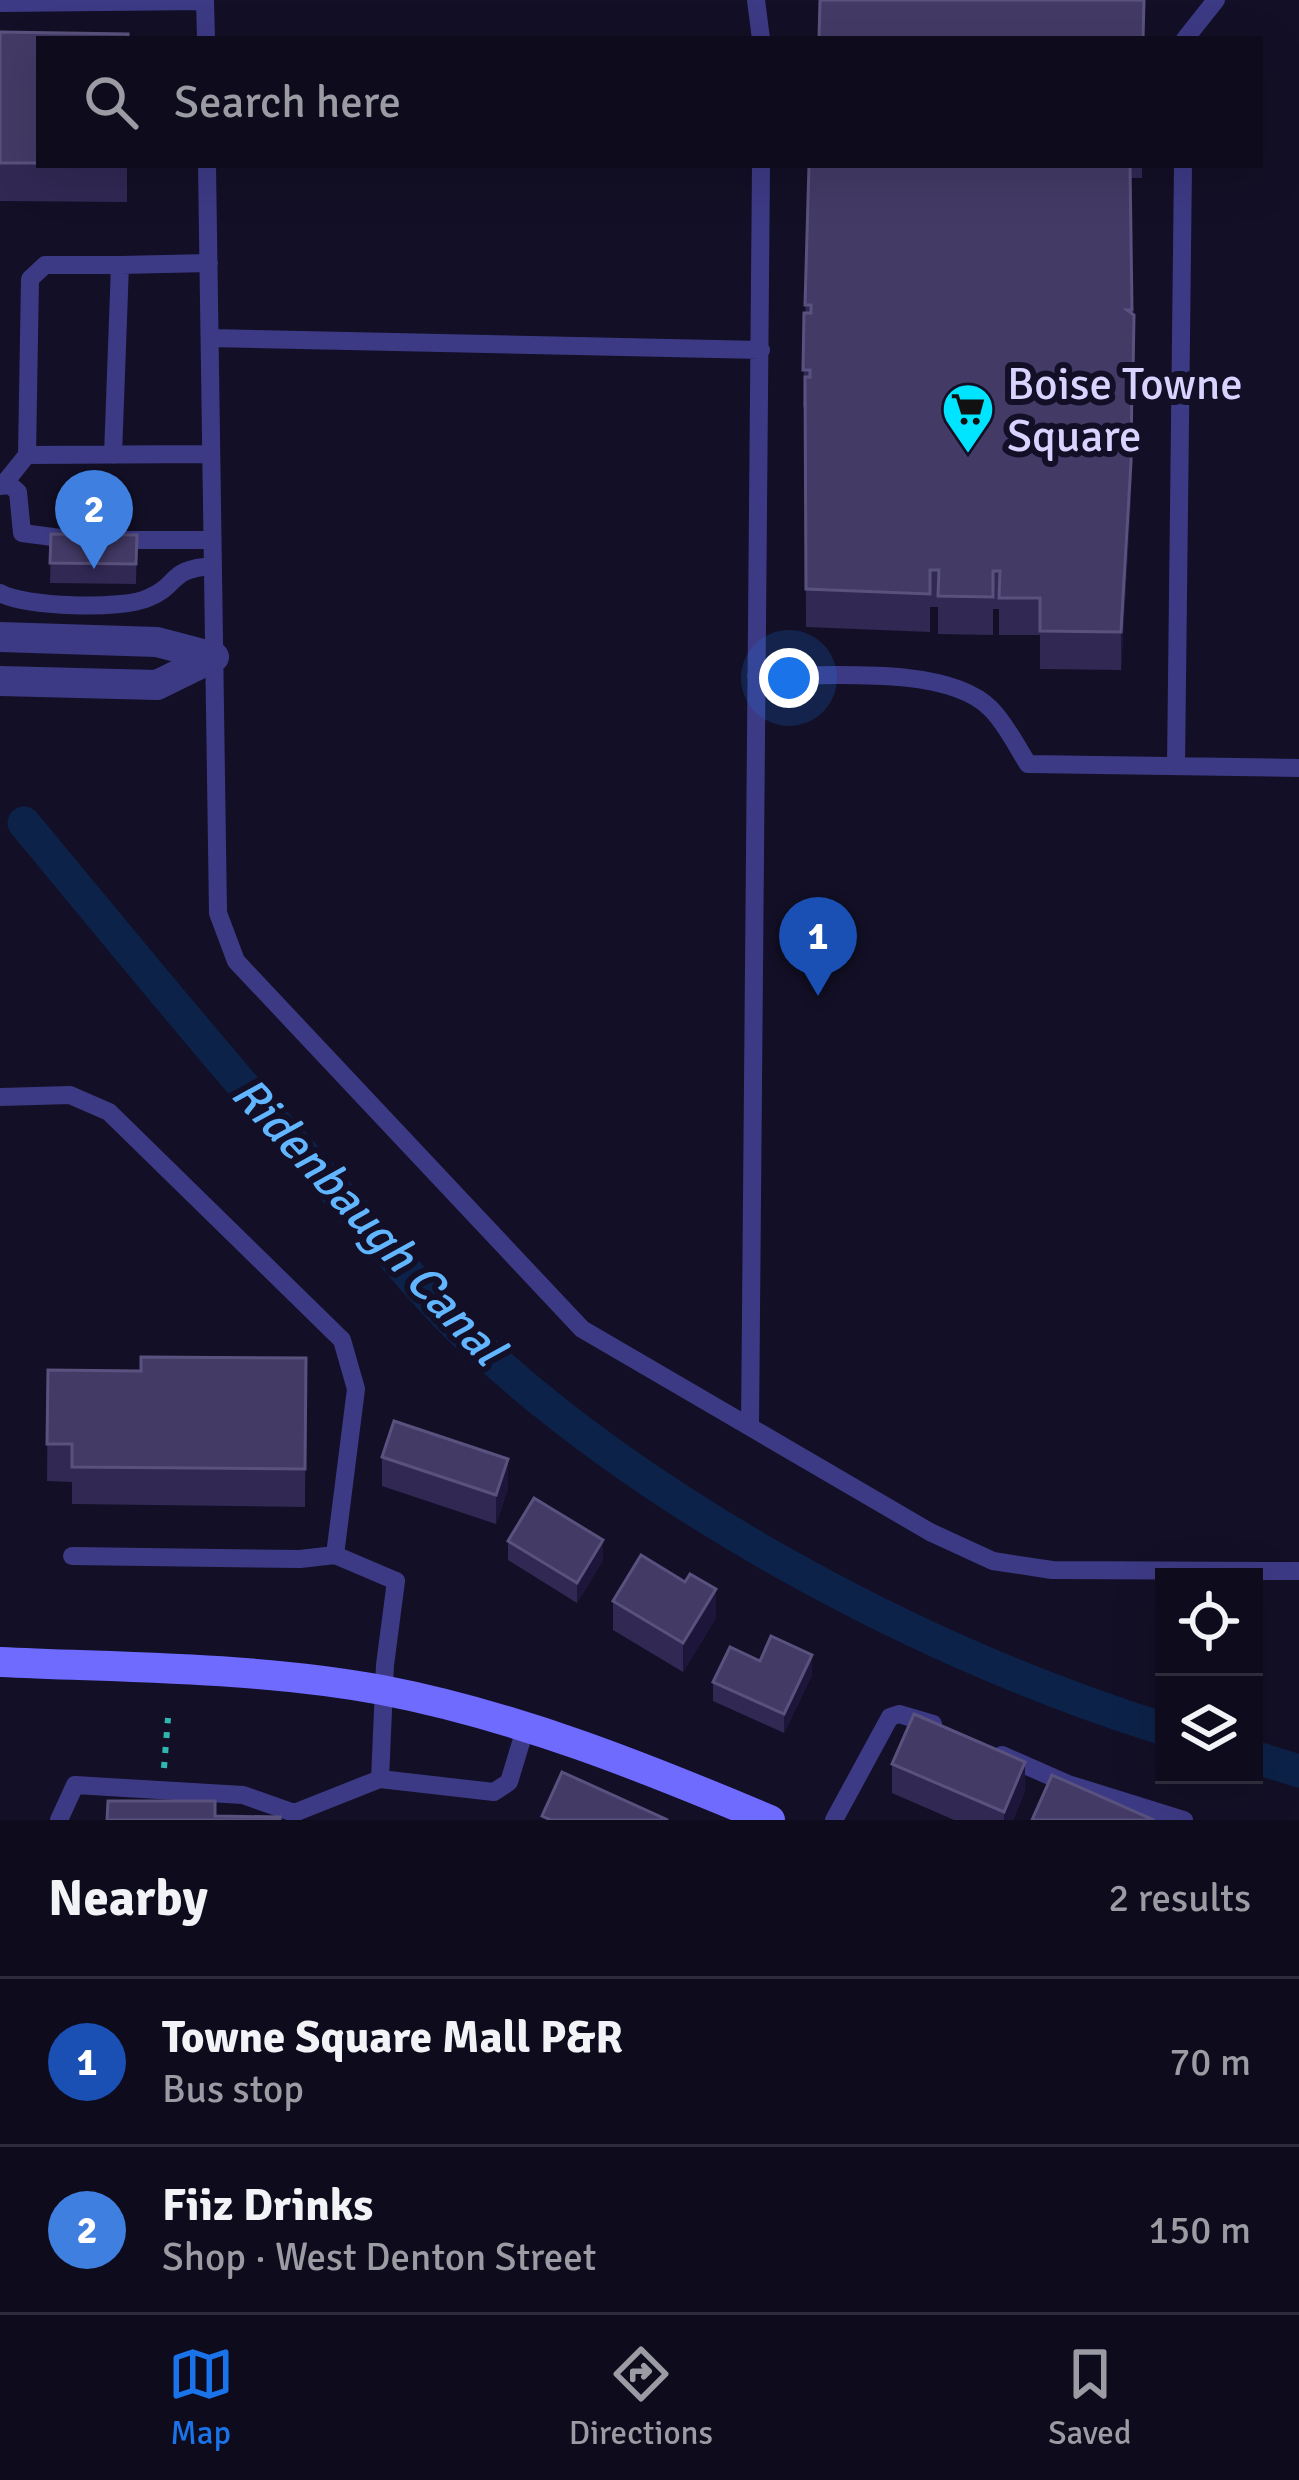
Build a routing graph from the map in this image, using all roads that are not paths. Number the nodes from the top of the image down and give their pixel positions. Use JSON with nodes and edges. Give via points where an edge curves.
{"nodes":[{"id":1,"x":756,"y":0,"type":"edge"},
{"id":2,"x":1216,"y":0,"type":"edge"},
{"id":3,"x":205,"y":1,"type":"edge"},
{"id":4,"x":0,"y":3,"type":"edge"},
{"id":5,"x":206,"y":36,"type":"edge"},
{"id":6,"x":760,"y":36,"type":"edge"},
{"id":7,"x":1187,"y":36,"type":"edge"},
{"id":8,"x":207,"y":168,"type":"edge"},
{"id":9,"x":760,"y":168,"type":"edge"},
{"id":10,"x":1183,"y":168,"type":"edge"},
{"id":11,"x":209,"y":263,"type":"junction"},
{"id":12,"x":119,"y":266,"type":"junction"},
{"id":13,"x":210,"y":338,"type":"junction"},
{"id":14,"x":761,"y":350,"type":"junction"},
{"id":15,"x":113,"y":454,"type":"junction"},
{"id":16,"x":211,"y":454,"type":"junction"},
{"id":17,"x":27,"y":455,"type":"junction"},
{"id":18,"x":2,"y":485,"type":"edge"},
{"id":19,"x":212,"y":540,"type":"junction"},
{"id":20,"x":213,"y":566,"type":"junction"},
{"id":21,"x":0,"y":592,"type":"edge"},
{"id":22,"x":0,"y":637,"type":"edge"},
{"id":23,"x":214,"y":657,"type":"junction"},
{"id":24,"x":756,"y":676,"type":"junction"},
{"id":25,"x":0,"y":681,"type":"edge"},
{"id":26,"x":1176,"y":766,"type":"junction"},
{"id":27,"x":1299,"y":768,"type":"edge"},
{"id":28,"x":0,"y":1097,"type":"edge"},
{"id":29,"x":750,"y":1427,"type":"junction"},
{"id":30,"x":335,"y":1555,"type":"junction"},
{"id":31,"x":72,"y":1556,"type":"dead end"},
{"id":32,"x":1299,"y":1571,"type":"edge"},
{"id":33,"x":0,"y":1662,"type":"edge"},
{"id":34,"x":383,"y":1690,"type":"junction"},
{"id":35,"x":526,"y":1726,"type":"junction"},
{"id":36,"x":960,"y":1736,"type":"edge"},
{"id":37,"x":982,"y":1746,"type":"edge"},
{"id":38,"x":380,"y":1779,"type":"junction"},
{"id":39,"x":243,"y":1795,"type":"junction"},
{"id":40,"x":59,"y":1820,"type":"edge"},
{"id":41,"x":241,"y":1820,"type":"edge"},
{"id":42,"x":770,"y":1820,"type":"edge"},
{"id":43,"x":834,"y":1820,"type":"edge"},
{"id":44,"x":1184,"y":1820,"type":"edge"}],
"edges":[{"from":1,"to":6,"type":"lane"},
{"from":2,"to":7,"type":"lane"},
{"from":3,"to":4,"type":"lane"},
{"from":3,"to":5,"type":"lane"},
{"from":8,"to":11,"type":"lane"},
{"from":9,"to":14,"type":"lane"},
{"from":10,"to":26,"type":"lane"},
{"from":11,"to":12,"type":"lane"},
{"from":11,"to":13,"type":"lane"},
{"from":12,"to":15,"type":"lane"},
{"from":12,"to":17,"type":"lane","via":[[45,265],[30,279]]},
{"from":13,"to":14,"type":"lane"},
{"from":13,"to":16,"type":"lane"},
{"from":14,"to":24,"type":"lane"},
{"from":15,"to":16,"type":"lane"},
{"from":15,"to":17,"type":"lane"},
{"from":16,"to":19,"type":"lane"},
{"from":17,"to":18,"type":"lane"},
{"from":18,"to":19,"type":"lane","via":[[18,492],[18,527],[30,537]]},
{"from":19,"to":20,"type":"lane"},
{"from":20,"to":21,"type":"lane","via":[[176,573],[143,601],[25,604]]},
{"from":20,"to":23,"type":"lane"},
{"from":22,"to":23,"type":"street","via":[[157,642]]},
{"from":23,"to":25,"type":"street","via":[[157,685]]},
{"from":23,"to":29,"type":"lane","via":[[218,913],[236,961],[582,1329]]},
{"from":24,"to":26,"type":"lane","via":[[960,687],[991,709],[1028,764]]},
{"from":24,"to":29,"type":"lane"},
{"from":26,"to":27,"type":"lane"},
{"from":28,"to":30,"type":"lane","via":[[70,1095],[109,1112],[342,1340],[356,1389]]},
{"from":29,"to":32,"type":"lane","via":[[993,1561],[1052,1570]]},
{"from":30,"to":31,"type":"lane"},
{"from":30,"to":34,"type":"lane","via":[[397,1581]]},
{"from":33,"to":34,"type":"main road","via":[[262,1674]]},
{"from":34,"to":35,"type":"main road"},
{"from":34,"to":38,"type":"lane"},
{"from":35,"to":38,"type":"lane","via":[[509,1782],[494,1792]]},
{"from":35,"to":42,"type":"main road"},
{"from":36,"to":43,"type":"lane","via":[[917,1718],[890,1717]]},
{"from":37,"to":44,"type":"lane","via":[[1068,1784]]},
{"from":38,"to":39,"type":"lane","via":[[294,1813]]},
{"from":39,"to":40,"type":"lane","via":[[75,1785]]},
{"from":39,"to":41,"type":"lane"}]}
